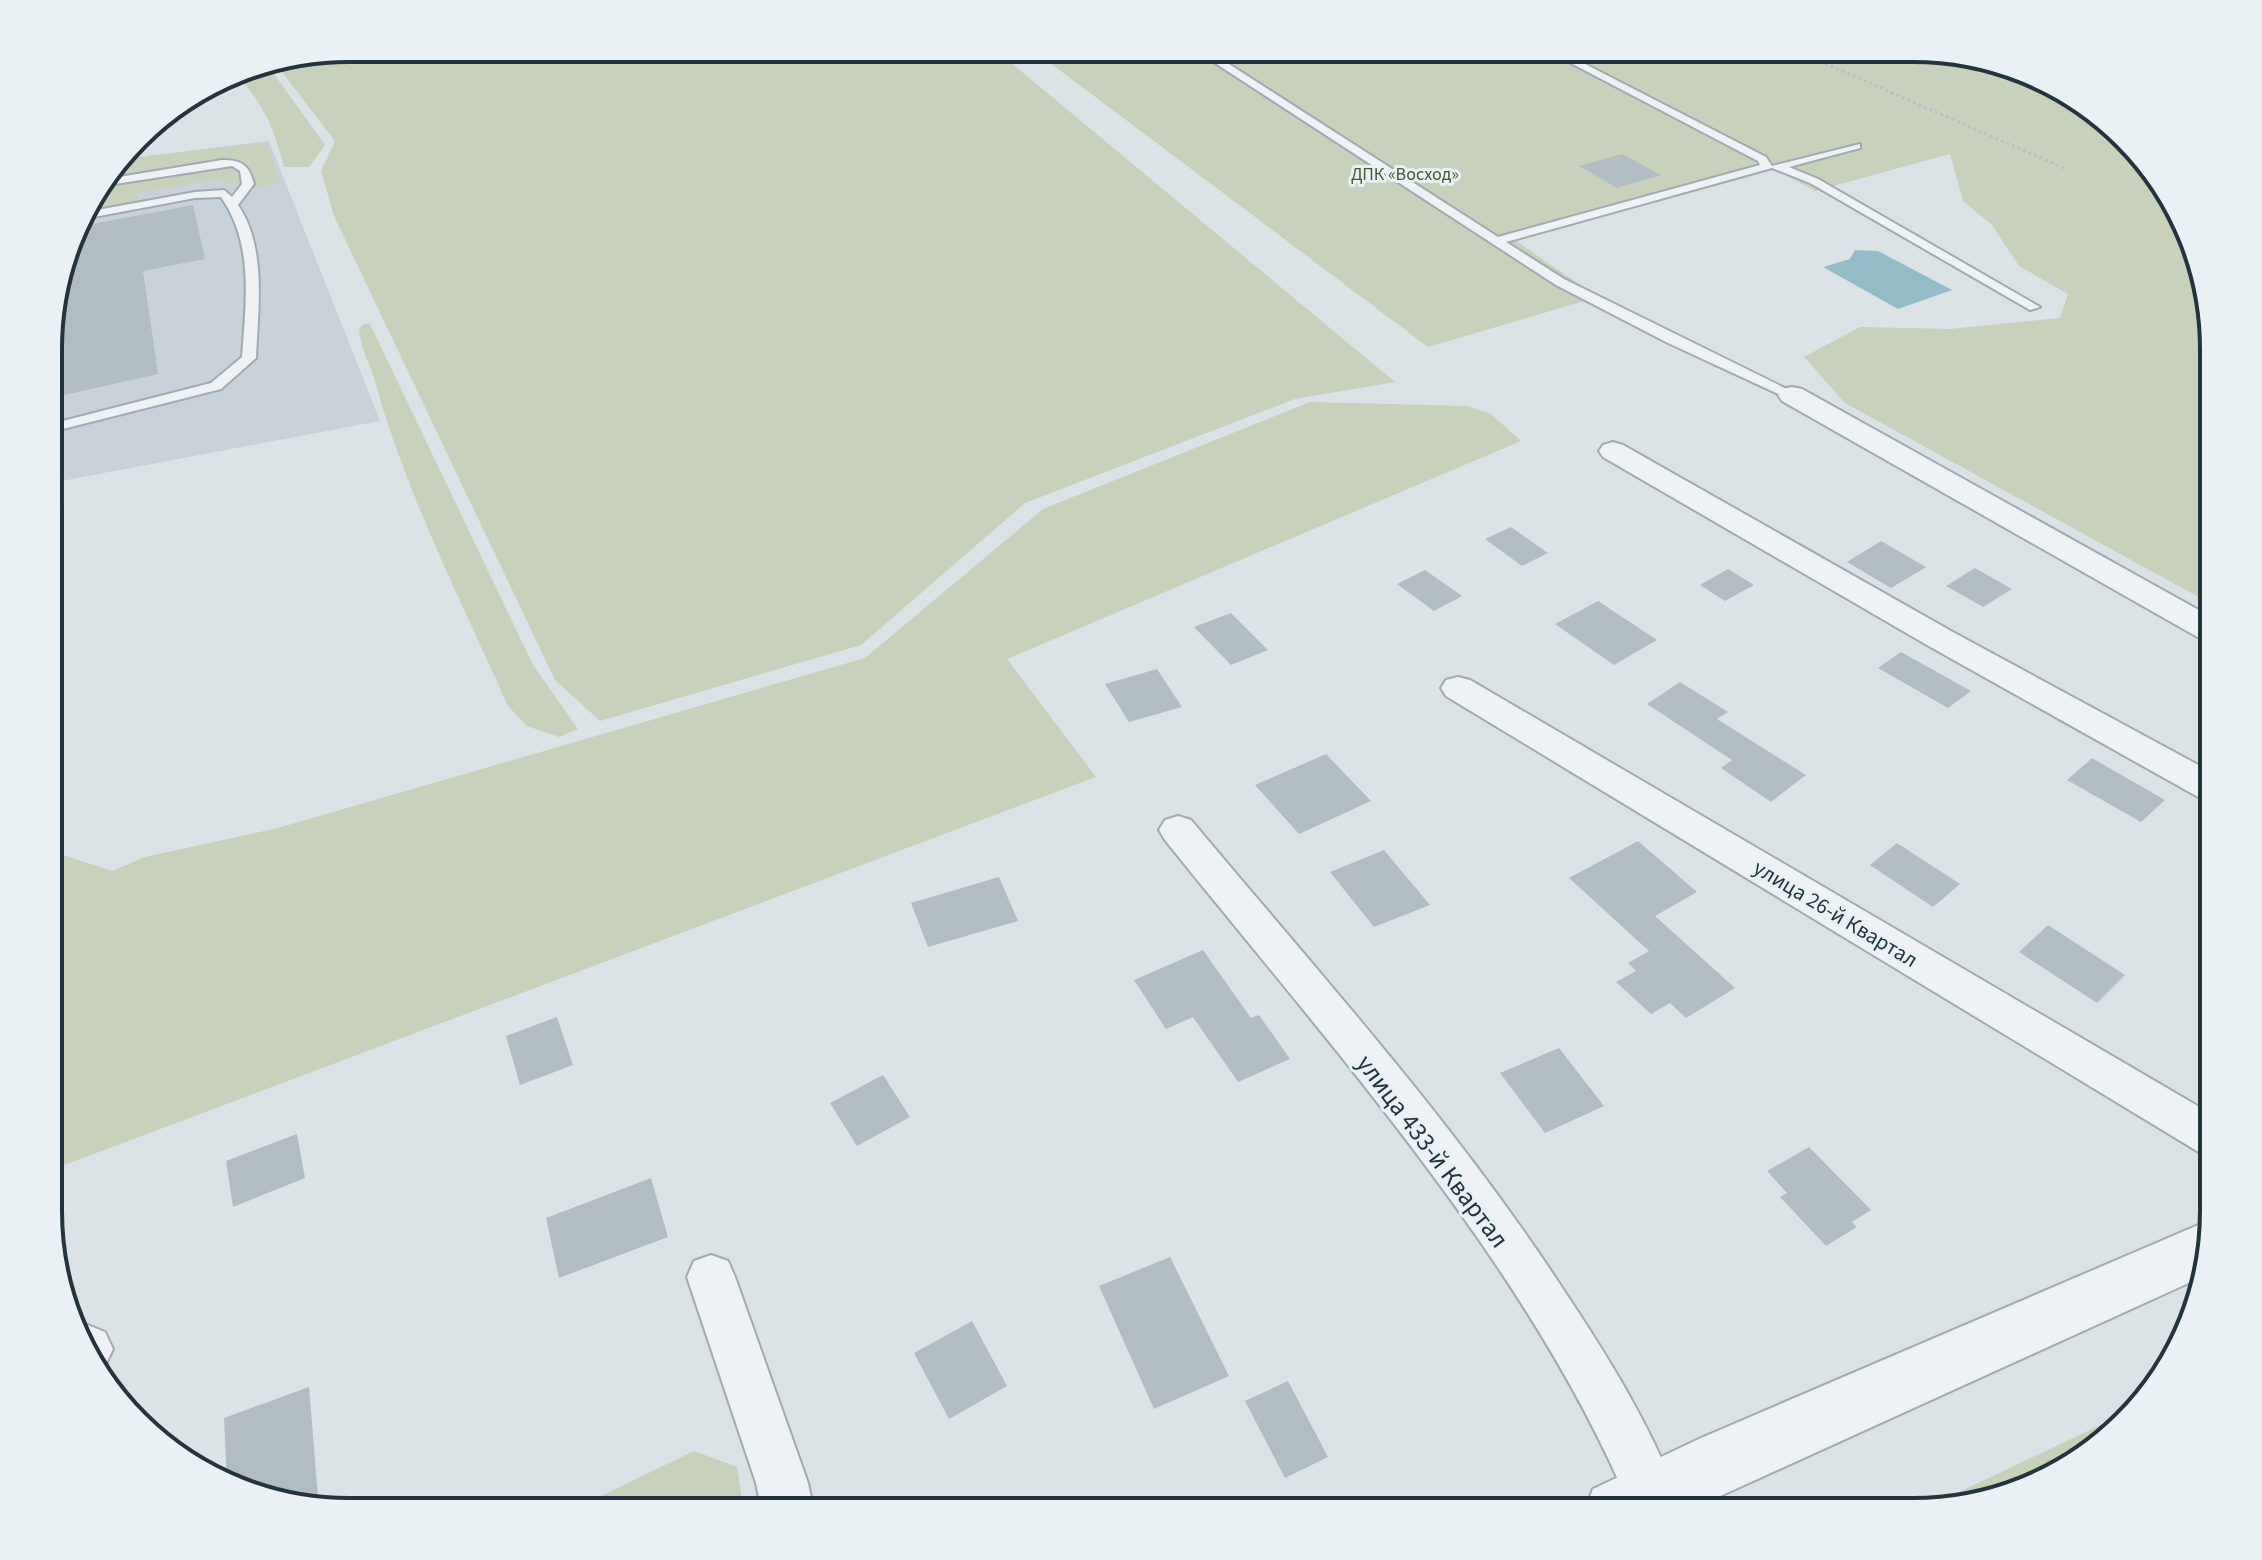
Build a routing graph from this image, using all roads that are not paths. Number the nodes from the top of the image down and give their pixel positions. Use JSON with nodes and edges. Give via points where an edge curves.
{"nodes":[{"id":1,"x":1219,"y":62,"type":"edge"},
{"id":2,"x":1573,"y":62,"type":"edge"},
{"id":3,"x":1856,"y":146,"type":"dead end"},
{"id":4,"x":1773,"y":167,"type":"junction"},
{"id":5,"x":116,"y":181,"type":"edge"},
{"id":6,"x":233,"y":203,"type":"junction"},
{"id":7,"x":96,"y":214,"type":"edge"},
{"id":8,"x":1495,"y":241,"type":"junction"},
{"id":9,"x":2034,"y":307,"type":"dead end"},
{"id":10,"x":1792,"y":395,"type":"joint"},
{"id":11,"x":62,"y":425,"type":"edge"},
{"id":12,"x":1613,"y":451,"type":"dead end"},
{"id":13,"x":2200,"y":625,"type":"edge"},
{"id":14,"x":1458,"y":688,"type":"dead end"},
{"id":15,"x":2200,"y":782,"type":"edge"},
{"id":16,"x":1178,"y":830,"type":"dead end"},
{"id":17,"x":2200,"y":1129,"type":"edge"},
{"id":18,"x":2197,"y":1252,"type":"edge"},
{"id":19,"x":711,"y":1277,"type":"dead end"},
{"id":20,"x":785,"y":1498,"type":"edge"},
{"id":21,"x":1633,"y":1498,"type":"edge"},
{"id":22,"x":1644,"y":1498,"type":"edge"}],
"edges":[{"from":1,"to":8,"type":"lane"},
{"from":2,"to":4,"type":"lane"},
{"from":3,"to":4,"type":"lane"},
{"from":4,"to":8,"type":"lane"},
{"from":4,"to":9,"type":"lane","via":[[1814,181]]},
{"from":5,"to":6,"type":"lane","via":[[235,163],[245,170],[248,184]]},
{"from":6,"to":7,"type":"lane","via":[[224,193],[195,195]]},
{"from":6,"to":11,"type":"lane","via":[[251,255],[249,358],[216,386]]},
{"from":8,"to":10,"type":"lane","via":[[1606,306]]},
{"from":10,"to":13,"type":"street"},
{"from":12,"to":15,"type":"street"},
{"from":14,"to":17,"type":"street","name":"улица 26-й Квартал"},
{"from":16,"to":21,"type":"street","name":"улица 433-й Квартал","via":[[1471,1196],[1542,1297],[1636,1453]]},
{"from":18,"to":22,"type":"street"},
{"from":19,"to":20,"type":"street"}]}
